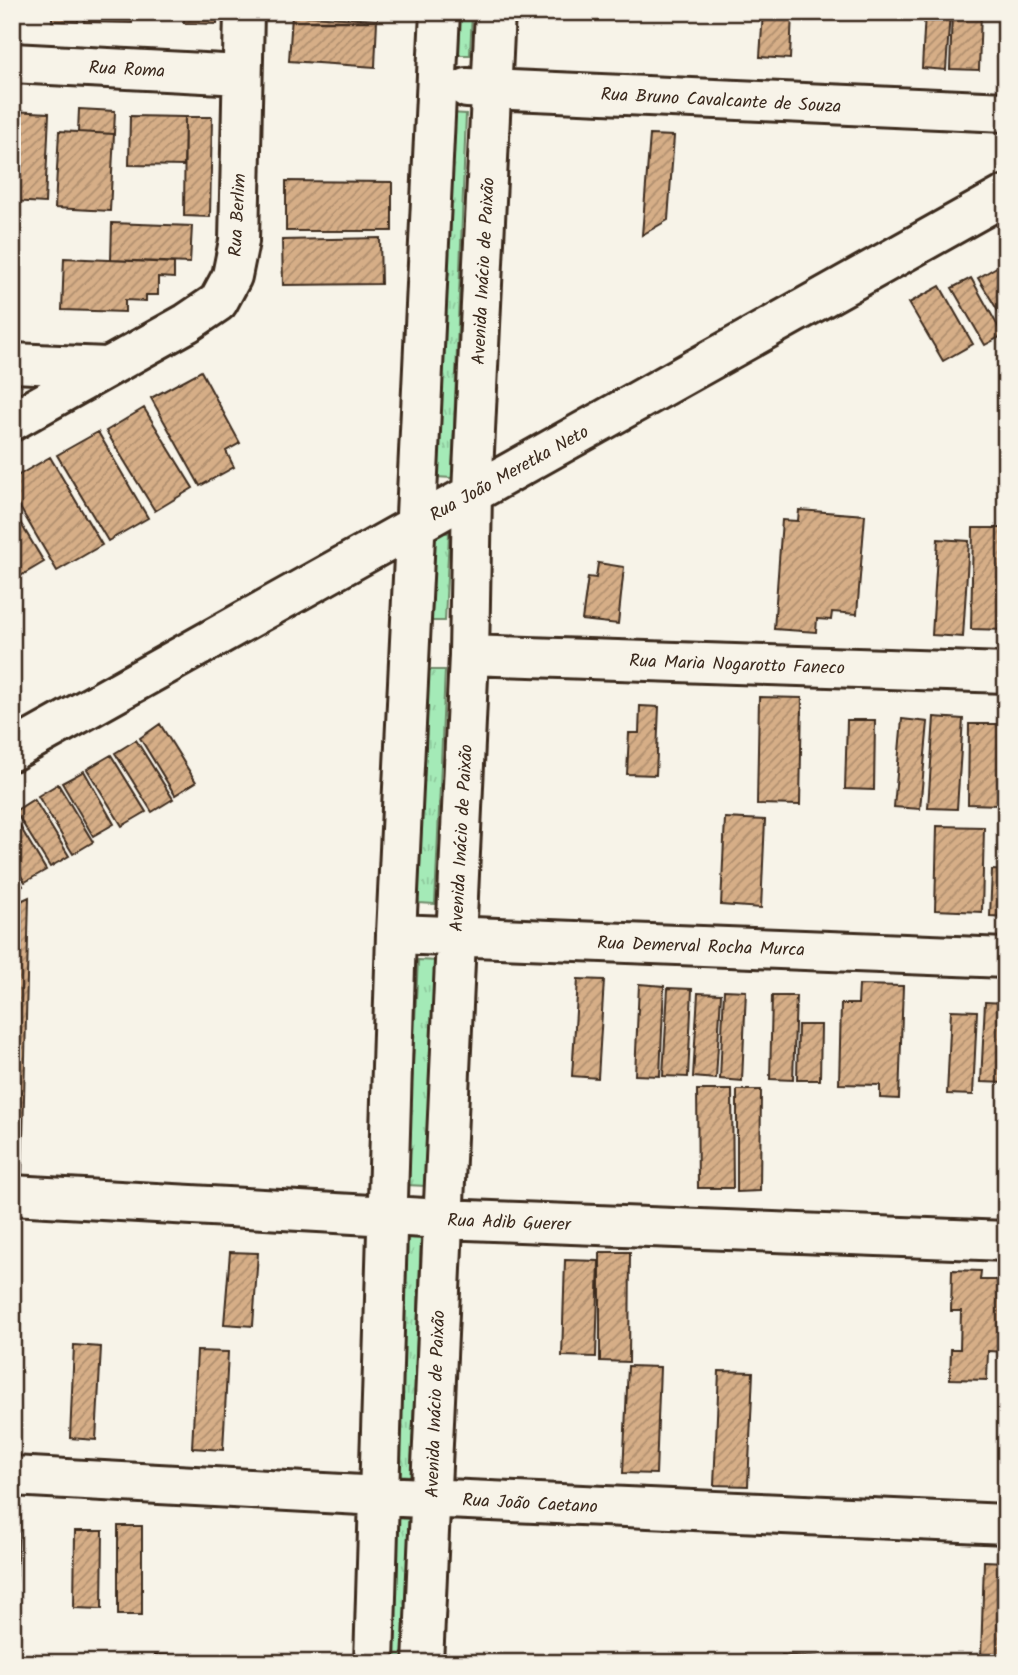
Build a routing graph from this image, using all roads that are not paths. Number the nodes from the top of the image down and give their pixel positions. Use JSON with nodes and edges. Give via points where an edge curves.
{"nodes":[{"id":1,"x":244,"y":12,"type":"edge"},
{"id":2,"x":440,"y":12,"type":"edge"},
{"id":3,"x":495,"y":12,"type":"edge"},
{"id":4,"x":12,"y":63,"type":"edge"},
{"id":5,"x":242,"y":75,"type":"junction"},
{"id":6,"x":437,"y":87,"type":"junction"},
{"id":7,"x":491,"y":90,"type":"junction"},
{"id":8,"x":1006,"y":112,"type":"edge"},
{"id":9,"x":1006,"y":195,"type":"edge"},
{"id":10,"x":12,"y":363,"type":"edge"},
{"id":11,"x":107,"y":368,"type":"junction"},
{"id":12,"x":12,"y":421,"type":"edge"},
{"id":13,"x":472,"y":493,"type":"junction"},
{"id":14,"x":414,"y":527,"type":"junction"},
{"id":15,"x":469,"y":655,"type":"junction"},
{"id":16,"x":1006,"y":673,"type":"edge"},
{"id":17,"x":12,"y":751,"type":"edge"},
{"id":18,"x":396,"y":934,"type":"junction"},
{"id":19,"x":456,"y":937,"type":"junction"},
{"id":20,"x":1006,"y":958,"type":"edge"},
{"id":21,"x":12,"y":1195,"type":"edge"},
{"id":22,"x":387,"y":1216,"type":"junction"},
{"id":23,"x":443,"y":1219,"type":"junction"},
{"id":24,"x":1006,"y":1241,"type":"edge"},
{"id":25,"x":12,"y":1476,"type":"edge"},
{"id":26,"x":380,"y":1496,"type":"junction"},
{"id":27,"x":431,"y":1498,"type":"junction"},
{"id":28,"x":1006,"y":1524,"type":"edge"},
{"id":29,"x":374,"y":1663,"type":"edge"},
{"id":30,"x":423,"y":1663,"type":"edge"}],
"edges":[{"from":1,"to":5,"type":"street","name":"Rua Berlim"},
{"from":2,"to":6,"type":"street"},
{"from":3,"to":7,"type":"street","name":"Avenida Inácio de Paixão"},
{"from":4,"to":5,"type":"street","name":"Rua Roma"},
{"from":5,"to":11,"type":"street","name":"Rua Berlim","via":[[239,242],[232,276],[218,302]]},
{"from":6,"to":7,"type":"street","name":"Rua Bruno Cavalcante de Souza"},
{"from":6,"to":14,"type":"street"},
{"from":7,"to":8,"type":"street","name":"Rua Bruno Cavalcante de Souza"},
{"from":7,"to":13,"type":"street","name":"Avenida Inácio de Paixão"},
{"from":9,"to":13,"type":"street","name":"Rua João Meretka Neto"},
{"from":10,"to":11,"type":"street"},
{"from":11,"to":12,"type":"street","name":"Rua Berlim"},
{"from":13,"to":14,"type":"street","name":"Rua João Meretka Neto"},
{"from":13,"to":15,"type":"street","name":"Avenida Inácio de Paixão"},
{"from":14,"to":17,"type":"street","name":"Rua João Meretka Neto"},
{"from":14,"to":18,"type":"street"},
{"from":15,"to":16,"type":"street","name":"Rua Maria Nogarotto Faneco"},
{"from":15,"to":19,"type":"street","name":"Avenida Inácio de Paixão"},
{"from":18,"to":19,"type":"street","name":"Rua Demerval Rocha Murca"},
{"from":18,"to":22,"type":"street"},
{"from":19,"to":20,"type":"street","name":"Rua Demerval Rocha Murca"},
{"from":19,"to":23,"type":"street","name":"Avenida Inácio de Paixão"},
{"from":21,"to":22,"type":"street","name":"Rua Adib Guerer"},
{"from":22,"to":23,"type":"street","name":"Rua Adib Guerer"},
{"from":22,"to":26,"type":"street"},
{"from":23,"to":24,"type":"street","name":"Rua Adib Guerer"},
{"from":23,"to":27,"type":"street","name":"Avenida Inácio de Paixão"},
{"from":25,"to":26,"type":"street","name":"Rua João Caetano"},
{"from":26,"to":27,"type":"street","name":"Rua João Caetano"},
{"from":26,"to":29,"type":"street"},
{"from":27,"to":28,"type":"street","name":"Rua João Caetano"},
{"from":27,"to":30,"type":"street","name":"Avenida Inácio de Paixão"}]}
